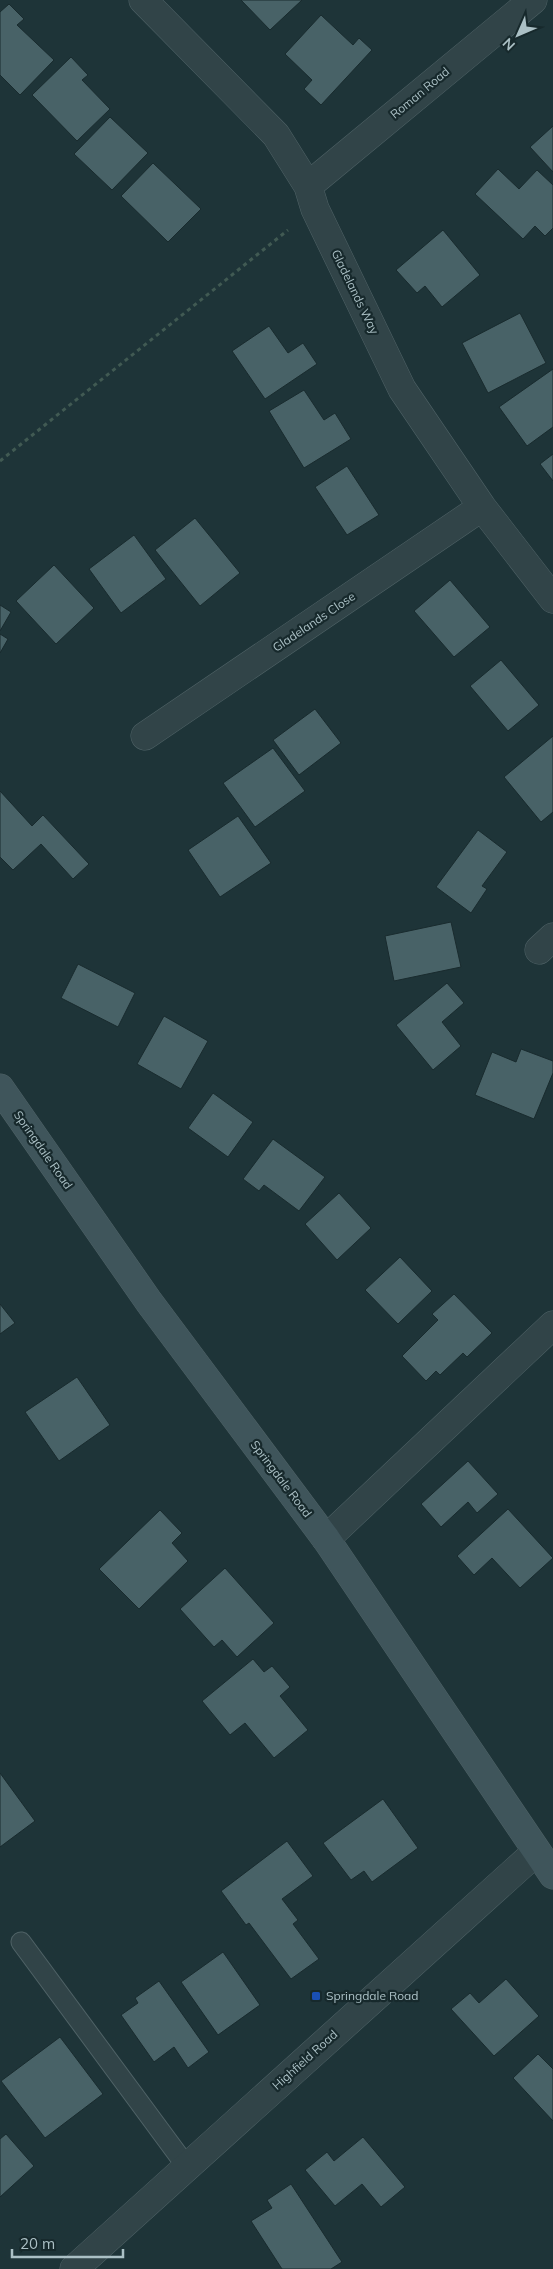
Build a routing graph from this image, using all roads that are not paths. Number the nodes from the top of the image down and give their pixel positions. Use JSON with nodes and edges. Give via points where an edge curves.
{"nodes":[{"id":1,"x":143,"y":0,"type":"edge"},
{"id":2,"x":533,"y":0,"type":"edge"},
{"id":3,"x":311,"y":198,"type":"junction"},
{"id":4,"x":482,"y":507,"type":"junction"},
{"id":5,"x":553,"y":599,"type":"edge"},
{"id":6,"x":145,"y":736,"type":"dead end"},
{"id":7,"x":0,"y":1088,"type":"edge"},
{"id":8,"x":553,"y":1325,"type":"edge"},
{"id":9,"x":326,"y":1539,"type":"junction"},
{"id":10,"x":536,"y":1852,"type":"junction"},
{"id":11,"x":553,"y":1875,"type":"edge"},
{"id":12,"x":21,"y":1942,"type":"dead end"},
{"id":13,"x":187,"y":2167,"type":"junction"},
{"id":14,"x":74,"y":2269,"type":"edge"}],
"edges":[{"from":1,"to":3,"type":"street","name":"Gladelands Way","via":[[276,135]]},
{"from":2,"to":3,"type":"street","name":"Roman Road"},
{"from":3,"to":4,"type":"street","name":"Gladelands Way","via":[[402,389]]},
{"from":4,"to":5,"type":"street","name":"Gladelands Way"},
{"from":4,"to":6,"type":"street","name":"Gladelands Close"},
{"from":7,"to":9,"type":"street","name":"Springdale Road","via":[[149,1302]]},
{"from":8,"to":9,"type":"street"},
{"from":9,"to":10,"type":"street","name":"Springdale Road"},
{"from":10,"to":11,"type":"street","name":"Springdale Road"},
{"from":10,"to":13,"type":"street","name":"Highfield Road"},
{"from":12,"to":13,"type":"lane"},
{"from":13,"to":14,"type":"street","name":"Highfield Road"}]}
